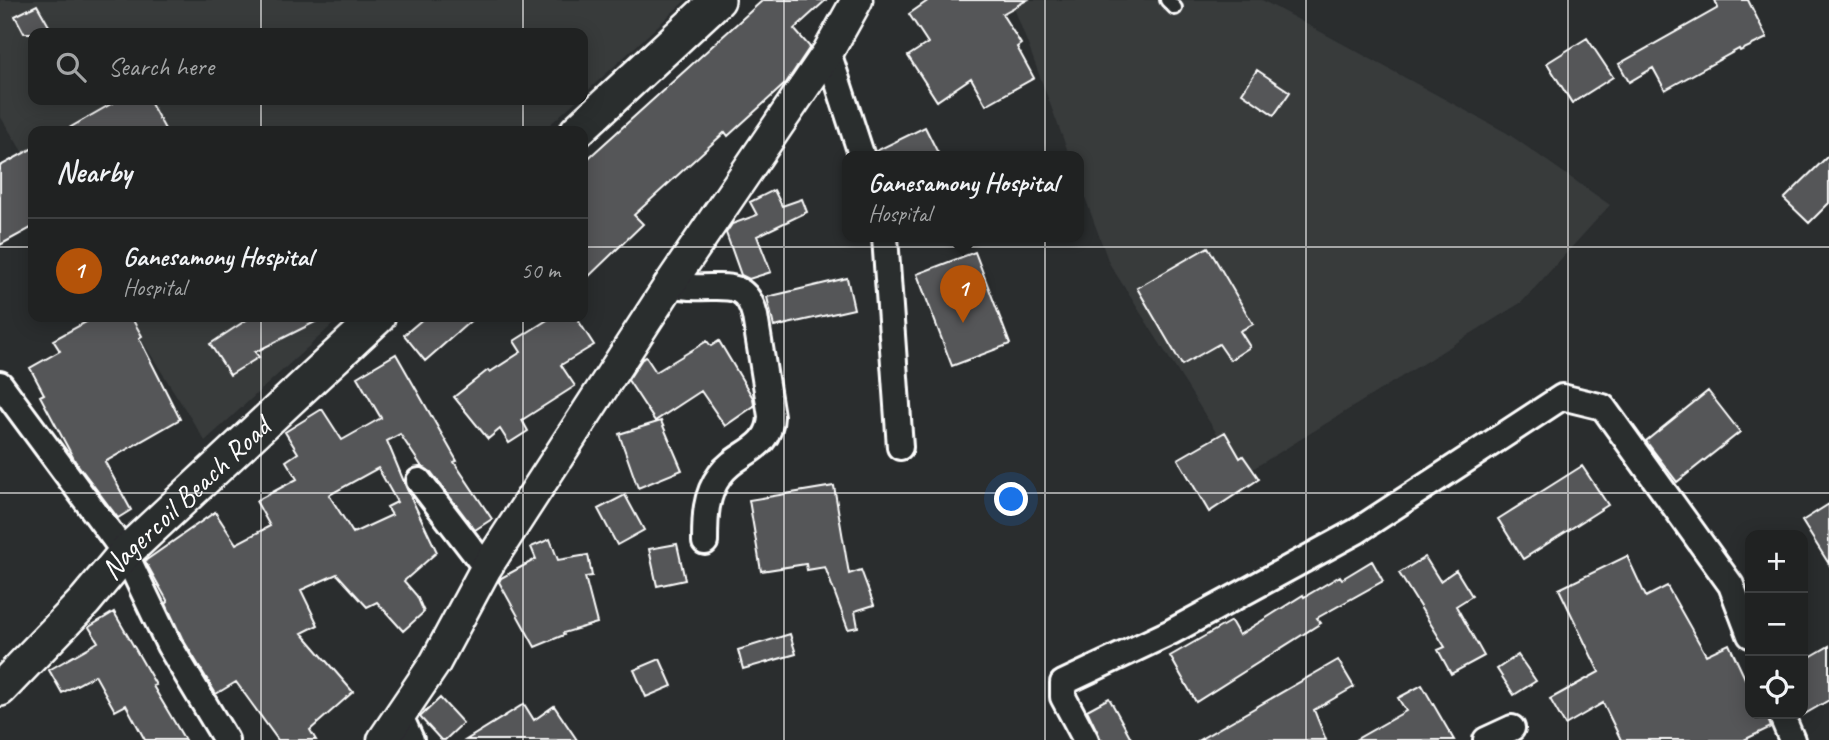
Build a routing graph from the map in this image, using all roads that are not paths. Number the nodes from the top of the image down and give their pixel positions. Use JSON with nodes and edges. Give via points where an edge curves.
{"nodes":[{"id":1,"x":718,"y":0,"type":"edge"},
{"id":2,"x":857,"y":0,"type":"edge"},
{"id":3,"x":828,"y":52,"type":"junction"},
{"id":4,"x":583,"y":126,"type":"edge"},
{"id":5,"x":860,"y":151,"type":"edge"},
{"id":6,"x":885,"y":242,"type":"edge"},
{"id":7,"x":670,"y":284,"type":"junction"},
{"id":8,"x":373,"y":322,"type":"edge"},
{"id":9,"x":0,"y":384,"type":"edge"},
{"id":10,"x":900,"y":447,"type":"dead end"},
{"id":11,"x":419,"y":481,"type":"dead end"},
{"id":12,"x":705,"y":542,"type":"dead end"},
{"id":13,"x":125,"y":553,"type":"junction"},
{"id":14,"x":486,"y":568,"type":"junction"},
{"id":15,"x":1745,"y":622,"type":"edge"},
{"id":16,"x":0,"y":689,"type":"edge"},
{"id":17,"x":1784,"y":719,"type":"edge"},
{"id":18,"x":1512,"y":728,"type":"dead end"},
{"id":19,"x":398,"y":732,"type":"edge"},
{"id":20,"x":226,"y":740,"type":"edge"},
{"id":21,"x":1086,"y":740,"type":"edge"},
{"id":22,"x":1486,"y":740,"type":"edge"},
{"id":23,"x":1792,"y":740,"type":"edge"}],
"edges":[{"from":1,"to":4,"type":"main road"},
{"from":2,"to":3,"type":"street"},
{"from":3,"to":5,"type":"street"},
{"from":3,"to":7,"type":"street"},
{"from":6,"to":10,"type":"street"},
{"from":7,"to":12,"type":"street","via":[[729,286],[750,301],[771,416],[767,436],[721,472],[715,482],[706,505]]},
{"from":7,"to":14,"type":"street"},
{"from":8,"to":13,"type":"main road","name":"Nagercoil Beach Road"},
{"from":9,"to":13,"type":"street"},
{"from":11,"to":14,"type":"street"},
{"from":13,"to":16,"type":"main road","name":"Nagercoil Beach Road"},
{"from":13,"to":20,"type":"street","via":[[169,645]]},
{"from":14,"to":19,"type":"street"},
{"from":15,"to":21,"type":"street","via":[[1731,585],[1603,407],[1562,397],[1357,531],[1171,632],[1063,683],[1063,697]]},
{"from":17,"to":23,"type":"street"},
{"from":18,"to":22,"type":"street"}]}
